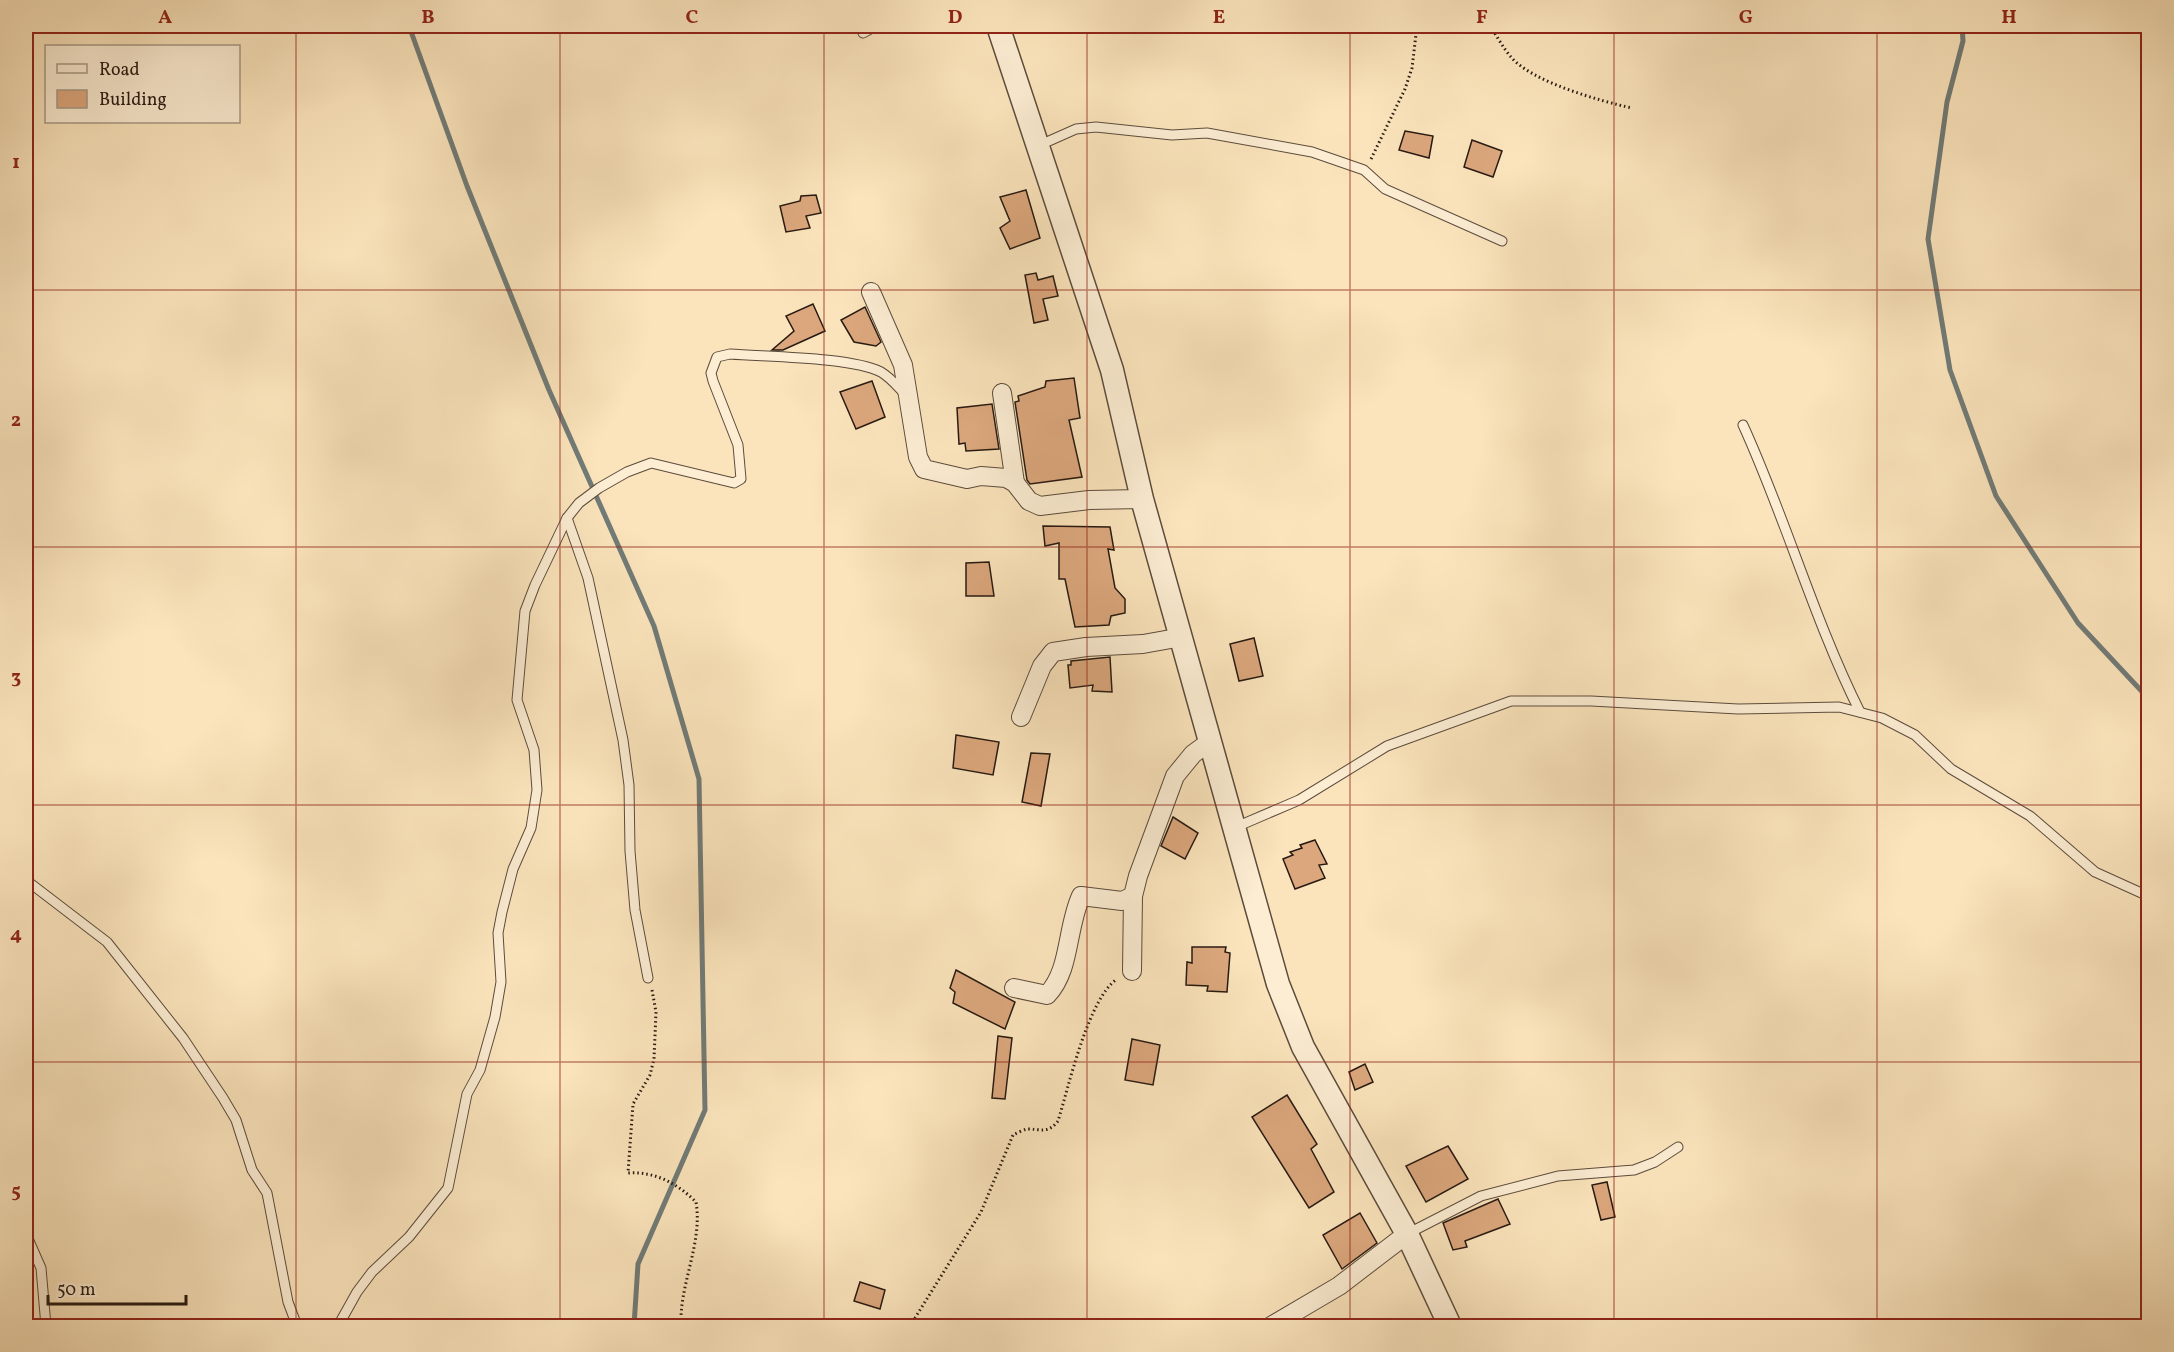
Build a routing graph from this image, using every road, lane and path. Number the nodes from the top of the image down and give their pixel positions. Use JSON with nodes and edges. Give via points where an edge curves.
{"nodes":[{"id":1,"x":876,"y":26,"type":"edge"},
{"id":2,"x":998,"y":26,"type":"edge"},
{"id":3,"x":1417,"y":26,"type":"edge"},
{"id":4,"x":1490,"y":26,"type":"edge"},
{"id":5,"x":863,"y":33,"type":"dead end"},
{"id":6,"x":1632,"y":108,"type":"dead end"},
{"id":7,"x":1040,"y":145,"type":"junction"},
{"id":8,"x":1364,"y":170,"type":"junction"},
{"id":9,"x":1502,"y":242,"type":"dead end"},
{"id":10,"x":871,"y":292,"type":"dead end"},
{"id":11,"x":1002,"y":393,"type":"dead end"},
{"id":12,"x":906,"y":396,"type":"junction"},
{"id":13,"x":1743,"y":425,"type":"dead end"},
{"id":14,"x":1015,"y":483,"type":"junction"},
{"id":15,"x":1142,"y":499,"type":"junction"},
{"id":16,"x":567,"y":518,"type":"junction"},
{"id":17,"x":1182,"y":637,"type":"junction"},
{"id":18,"x":1860,"y":712,"type":"junction"},
{"id":19,"x":1021,"y":717,"type":"dead end"},
{"id":20,"x":1209,"y":743,"type":"junction"},
{"id":21,"x":1233,"y":828,"type":"junction"},
{"id":22,"x":26,"y":880,"type":"edge"},
{"id":23,"x":1133,"y":896,"type":"junction"},
{"id":24,"x":2148,"y":896,"type":"edge"},
{"id":25,"x":1132,"y":971,"type":"joint"},
{"id":26,"x":650,"y":983,"type":"joint"},
{"id":27,"x":1014,"y":988,"type":"dead end"},
{"id":28,"x":1678,"y":1147,"type":"dead end"},
{"id":29,"x":26,"y":1234,"type":"edge"},
{"id":30,"x":1407,"y":1234,"type":"junction"},
{"id":31,"x":46,"y":1326,"type":"edge"},
{"id":32,"x":297,"y":1326,"type":"edge"},
{"id":33,"x":338,"y":1326,"type":"edge"},
{"id":34,"x":681,"y":1326,"type":"edge"},
{"id":35,"x":910,"y":1326,"type":"edge"},
{"id":36,"x":1271,"y":1326,"type":"edge"},
{"id":37,"x":1450,"y":1326,"type":"edge"}],
"edges":[{"from":1,"to":5,"type":"lane"},
{"from":2,"to":7,"type":"street"},
{"from":3,"to":8,"type":"path","via":[[1405,89]]},
{"from":4,"to":6,"type":"path","via":[[1512,59],[1545,79]]},
{"from":7,"to":8,"type":"lane","via":[[1076,129],[1096,127],[1173,135],[1207,133],[1312,152]]},
{"from":7,"to":15,"type":"street","via":[[1112,370]]},
{"from":8,"to":9,"type":"lane","via":[[1385,189]]},
{"from":10,"to":12,"type":"street","via":[[903,365]]},
{"from":11,"to":14,"type":"street"},
{"from":12,"to":14,"type":"street","via":[[924,469],[967,479],[995,476]]},
{"from":12,"to":16,"type":"lane","via":[[886,375],[858,365],[730,354],[717,357],[711,373],[738,445],[741,479],[734,483],[651,463],[599,488]]},
{"from":13,"to":18,"type":"lane","via":[[1839,669]]},
{"from":14,"to":15,"type":"street","via":[[1029,501],[1040,506]]},
{"from":15,"to":17,"type":"street"},
{"from":16,"to":26,"type":"lane","via":[[588,578],[623,740],[635,910]]},
{"from":16,"to":33,"type":"lane","via":[[525,611],[517,700],[534,750],[537,790],[531,828],[513,869],[498,933],[501,982],[495,1017],[480,1070],[467,1094],[448,1188],[409,1237],[372,1272]]},
{"from":17,"to":19,"type":"street","via":[[1053,652],[1042,666]]},
{"from":17,"to":20,"type":"street"},
{"from":18,"to":21,"type":"lane","via":[[1839,708],[1738,710],[1591,701],[1511,701],[1387,746],[1299,800]]},
{"from":18,"to":24,"type":"lane","via":[[1915,735],[1951,769],[2030,816],[2096,872]]},
{"from":20,"to":21,"type":"street"},
{"from":20,"to":23,"type":"street","via":[[1192,753],[1175,776]]},
{"from":21,"to":30,"type":"street","via":[[1278,984],[1303,1047]]},
{"from":22,"to":32,"type":"lane","via":[[107,942],[183,1038],[223,1098],[236,1120],[252,1170],[267,1193],[288,1302]]},
{"from":23,"to":25,"type":"street"},
{"from":23,"to":27,"type":"street","via":[[1122,901],[1081,896],[1072,917],[1057,984],[1047,995]]},
{"from":25,"to":35,"type":"path","via":[[1114,981],[1098,1001],[1058,1120],[1041,1132],[1026,1129],[1013,1135],[981,1212]]},
{"from":26,"to":34,"type":"path","via":[[656,1012],[654,1059],[650,1076],[633,1104],[628,1173],[675,1183],[696,1202],[697,1225],[683,1289]]},
{"from":28,"to":30,"type":"lane","via":[[1634,1170],[1558,1176],[1481,1196]]},
{"from":29,"to":31,"type":"lane","via":[[41,1268]]},
{"from":30,"to":36,"type":"street","via":[[1339,1286]]},
{"from":30,"to":37,"type":"street"}]}
